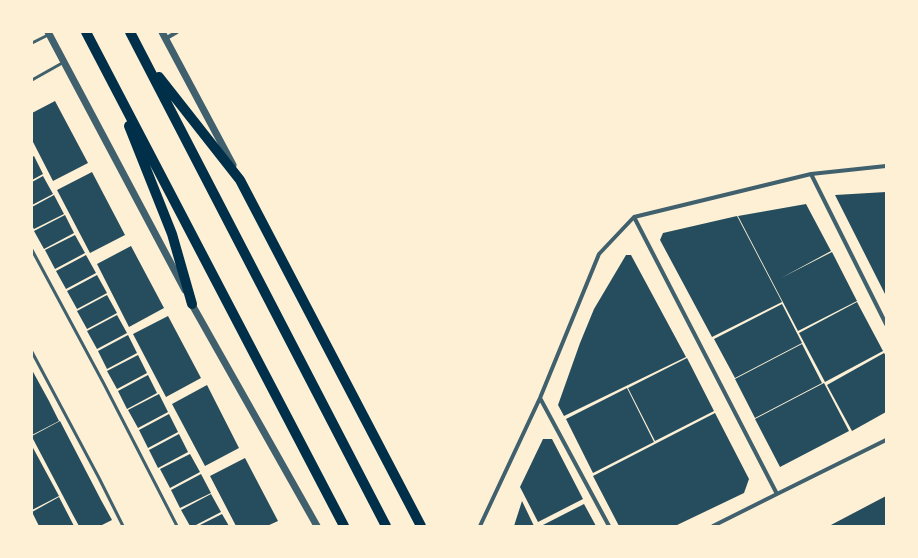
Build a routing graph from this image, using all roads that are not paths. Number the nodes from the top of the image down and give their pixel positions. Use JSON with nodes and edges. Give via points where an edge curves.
{"nodes":[{"id":1,"x":86,"y":32,"type":"edge"},
{"id":2,"x":130,"y":32,"type":"edge"},
{"id":3,"x":162,"y":32,"type":"edge"},
{"id":4,"x":177,"y":32,"type":"edge"},
{"id":5,"x":49,"y":33,"type":"edge"},
{"id":6,"x":166,"y":39,"type":"junction"},
{"id":7,"x":32,"y":43,"type":"edge"},
{"id":8,"x":145,"y":60,"type":"junction"},
{"id":9,"x":64,"y":62,"type":"junction"},
{"id":10,"x":109,"y":76,"type":"junction"},
{"id":11,"x":32,"y":80,"type":"edge"},
{"id":12,"x":886,"y":166,"type":"edge"},
{"id":13,"x":810,"y":174,"type":"junction"},
{"id":14,"x":240,"y":180,"type":"junction"},
{"id":15,"x":634,"y":217,"type":"junction"},
{"id":16,"x":32,"y":250,"type":"edge"},
{"id":17,"x":192,"y":304,"type":"junction"},
{"id":18,"x":886,"y":324,"type":"edge"},
{"id":19,"x":32,"y":352,"type":"edge"},
{"id":20,"x":540,"y":398,"type":"junction"},
{"id":21,"x":886,"y":440,"type":"edge"},
{"id":22,"x":777,"y":494,"type":"junction"},
{"id":23,"x":123,"y":526,"type":"edge"},
{"id":24,"x":177,"y":526,"type":"edge"},
{"id":25,"x":317,"y":526,"type":"edge"},
{"id":26,"x":344,"y":526,"type":"edge"},
{"id":27,"x":386,"y":526,"type":"edge"},
{"id":28,"x":421,"y":526,"type":"edge"},
{"id":29,"x":480,"y":526,"type":"edge"},
{"id":30,"x":609,"y":526,"type":"edge"},
{"id":31,"x":714,"y":526,"type":"edge"}],
"edges":[{"from":1,"to":10,"type":"main road"},
{"from":2,"to":8,"type":"main road"},
{"from":3,"to":6,"type":"street"},
{"from":4,"to":6,"type":"street"},
{"from":5,"to":7,"type":"lane"},
{"from":5,"to":9,"type":"street"},
{"from":6,"to":14,"type":"street"},
{"from":8,"to":14,"type":"main road"},
{"from":8,"to":27,"type":"main road"},
{"from":9,"to":11,"type":"lane"},
{"from":9,"to":17,"type":"street"},
{"from":10,"to":17,"type":"main road","via":[[172,234]]},
{"from":10,"to":26,"type":"main road"},
{"from":12,"to":13,"type":"street"},
{"from":13,"to":15,"type":"street"},
{"from":13,"to":18,"type":"street"},
{"from":14,"to":28,"type":"main road"},
{"from":15,"to":20,"type":"street","via":[[598,254]]},
{"from":15,"to":22,"type":"street"},
{"from":16,"to":24,"type":"lane"},
{"from":17,"to":25,"type":"street"},
{"from":19,"to":23,"type":"lane"},
{"from":20,"to":29,"type":"street"},
{"from":20,"to":30,"type":"street"},
{"from":21,"to":22,"type":"street"},
{"from":22,"to":31,"type":"street"}]}
